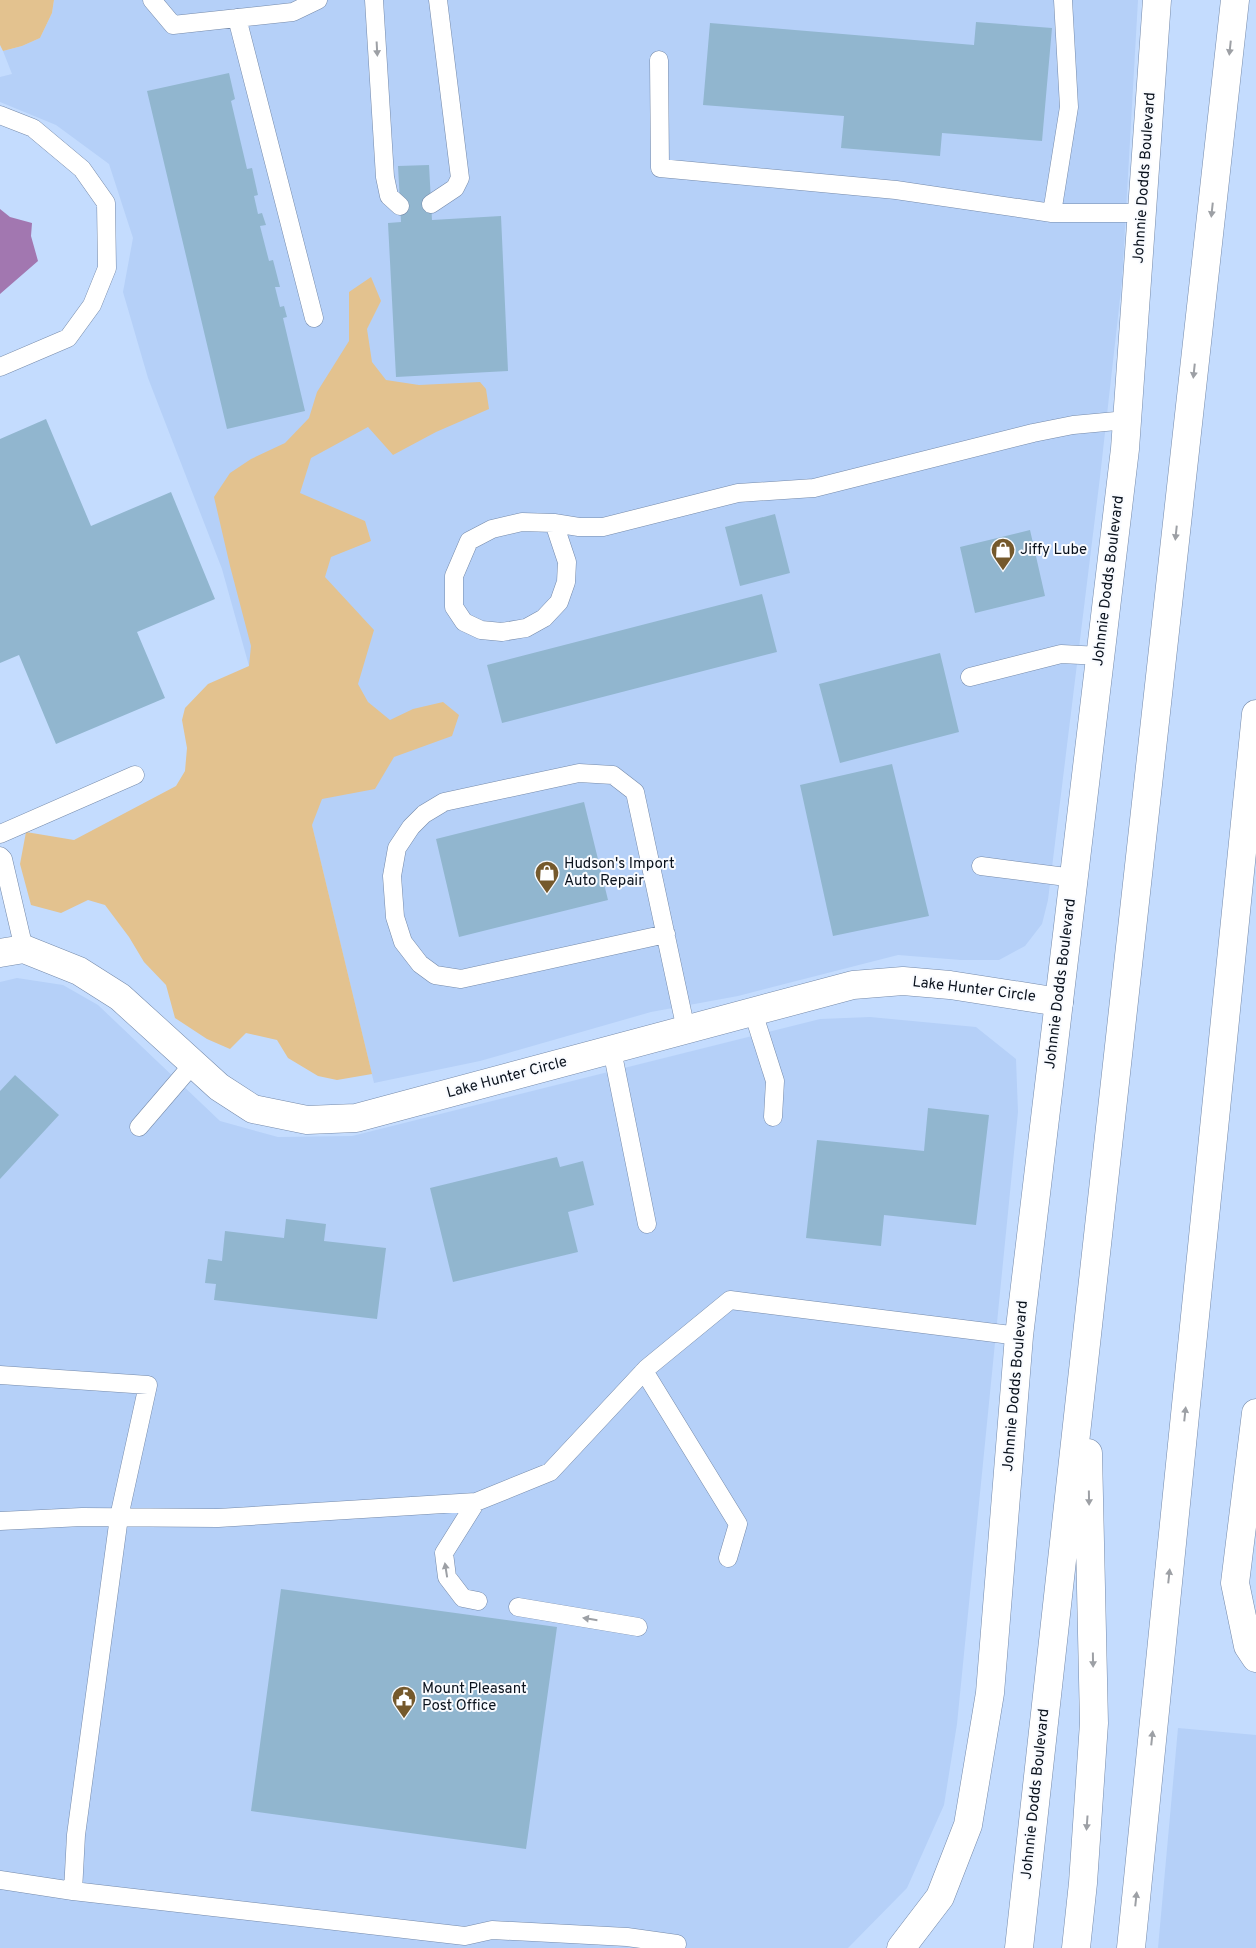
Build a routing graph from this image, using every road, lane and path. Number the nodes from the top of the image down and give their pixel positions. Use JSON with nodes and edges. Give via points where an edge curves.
{"nodes":[{"id":1,"x":152,"y":0,"type":"edge"},
{"id":2,"x":318,"y":0,"type":"edge"},
{"id":3,"x":374,"y":0,"type":"edge"},
{"id":4,"x":438,"y":0,"type":"edge"},
{"id":5,"x":1063,"y":0,"type":"edge"},
{"id":6,"x":1157,"y":0,"type":"edge"},
{"id":7,"x":1235,"y":0,"type":"edge"},
{"id":8,"x":237,"y":18,"type":"junction"},
{"id":9,"x":659,"y":60,"type":"dead end"},
{"id":10,"x":0,"y":115,"type":"edge"},
{"id":11,"x":431,"y":204,"type":"dead end"},
{"id":12,"x":400,"y":206,"type":"dead end"},
{"id":13,"x":1052,"y":213,"type":"junction"},
{"id":14,"x":1142,"y":213,"type":"junction"},
{"id":15,"x":314,"y":318,"type":"dead end"},
{"id":16,"x":0,"y":367,"type":"edge"},
{"id":17,"x":1127,"y":420,"type":"junction"},
{"id":18,"x":554,"y":524,"type":"junction"},
{"id":19,"x":1101,"y":656,"type":"junction"},
{"id":20,"x":970,"y":677,"type":"dead end"},
{"id":21,"x":1256,"y":714,"type":"edge"},
{"id":22,"x":135,"y":776,"type":"dead end"},
{"id":23,"x":0,"y":834,"type":"edge"},
{"id":24,"x":0,"y":856,"type":"edge"},
{"id":25,"x":981,"y":866,"type":"dead end"},
{"id":26,"x":1074,"y":878,"type":"junction"},
{"id":27,"x":666,"y":934,"type":"junction"},
{"id":28,"x":12,"y":951,"type":"edge"},
{"id":29,"x":1059,"y":1002,"type":"junction"},
{"id":30,"x":753,"y":1012,"type":"junction"},
{"id":31,"x":686,"y":1030,"type":"junction"},
{"id":32,"x":612,"y":1050,"type":"junction"},
{"id":33,"x":194,"y":1064,"type":"junction"},
{"id":34,"x":773,"y":1117,"type":"dead end"},
{"id":35,"x":139,"y":1127,"type":"dead end"},
{"id":36,"x":647,"y":1224,"type":"dead end"},
{"id":37,"x":1019,"y":1336,"type":"junction"},
{"id":38,"x":1086,"y":1344,"type":"junction"},
{"id":39,"x":644,"y":1371,"type":"junction"},
{"id":40,"x":0,"y":1374,"type":"edge"},
{"id":41,"x":1256,"y":1413,"type":"edge"},
{"id":42,"x":476,"y":1502,"type":"junction"},
{"id":43,"x":118,"y":1517,"type":"junction"},
{"id":44,"x":0,"y":1521,"type":"edge"},
{"id":45,"x":1249,"y":1521,"type":"edge"},
{"id":46,"x":728,"y":1558,"type":"dead end"},
{"id":47,"x":478,"y":1601,"type":"dead end"},
{"id":48,"x":518,"y":1607,"type":"dead end"},
{"id":49,"x":638,"y":1627,"type":"dead end"},
{"id":50,"x":1256,"y":1658,"type":"edge"},
{"id":51,"x":0,"y":1880,"type":"edge"},
{"id":52,"x":73,"y":1891,"type":"junction"},
{"id":53,"x":676,"y":1944,"type":"dead end"},
{"id":54,"x":901,"y":1948,"type":"edge"},
{"id":55,"x":1019,"y":1948,"type":"edge"},
{"id":56,"x":1076,"y":1948,"type":"edge"},
{"id":57,"x":1131,"y":1948,"type":"edge"}],
"edges":[{"from":1,"to":8,"type":"lane","via":[[173,25]]},
{"from":2,"to":8,"type":"lane","via":[[293,12]]},
{"from":3,"to":12,"type":"lane","one_way":true,"via":[[385,177],[389,196]]},
{"from":4,"to":11,"type":"lane","via":[[460,178],[455,188]]},
{"from":5,"to":13,"type":"lane","via":[[1069,107]]},
{"from":6,"to":14,"type":"main road","name":"Johnnie Dodds Boulevard"},
{"from":7,"to":38,"type":"main road","name":"Johnnie Dodds Boulevard","one_way":true},
{"from":8,"to":15,"type":"lane"},
{"from":9,"to":13,"type":"lane","via":[[660,168],[896,190]]},
{"from":10,"to":16,"type":"lane","via":[[33,128],[82,169],[106,203],[107,268],[92,305],[68,338]]},
{"from":13,"to":14,"type":"lane"},
{"from":14,"to":17,"type":"main road","name":"Johnnie Dodds Boulevard"},
{"from":17,"to":18,"type":"lane","via":[[1072,425],[1033,433],[814,488],[738,493],[603,527]]},
{"from":17,"to":19,"type":"main road","name":"Johnnie Dodds Boulevard"},
{"from":18,"to":18,"type":"lane","via":[[522,522],[492,529],[469,541],[454,576],[454,607],[464,622],[482,630],[502,632],[526,628],[544,618],[559,602],[566,582],[567,562]]},
{"from":19,"to":20,"type":"lane","via":[[1061,654]]},
{"from":19,"to":26,"type":"main road","name":"Johnnie Dodds Boulevard"},
{"from":57,"to":21,"type":"main road","one_way":true},
{"from":22,"to":23,"type":"lane"},
{"from":24,"to":28,"type":"lane","via":[[3,859]]},
{"from":25,"to":26,"type":"lane"},
{"from":26,"to":29,"type":"main road","name":"Johnnie Dodds Boulevard"},
{"from":27,"to":27,"type":"lane","via":[[635,792],[614,775],[579,774],[444,802],[410,827],[398,848],[392,876],[395,917],[404,942],[420,964],[435,975],[461,979]]},
{"from":27,"to":31,"type":"lane"},
{"from":28,"to":33,"type":"main road","name":"Lake Hunter Circle","via":[[79,971],[120,997]]},
{"from":29,"to":30,"type":"main road","name":"Lake Hunter Circle","via":[[950,985],[903,982],[853,985]]},
{"from":29,"to":37,"type":"main road","name":"Johnnie Dodds Boulevard"},
{"from":30,"to":31,"type":"main road","name":"Lake Hunter Circle"},
{"from":30,"to":34,"type":"lane","via":[[775,1081]]},
{"from":31,"to":32,"type":"main road","name":"Lake Hunter Circle"},
{"from":32,"to":33,"type":"main road","name":"Lake Hunter Circle","via":[[356,1118],[307,1120],[253,1109],[219,1087]]},
{"from":32,"to":36,"type":"lane"},
{"from":33,"to":35,"type":"lane"},
{"from":37,"to":39,"type":"lane","via":[[730,1300]]},
{"from":37,"to":54,"type":"main road","name":"Johnnie Dodds Boulevard","via":[[990,1693],[968,1825],[940,1897]]},
{"from":38,"to":55,"type":"main road","name":"Johnnie Dodds Boulevard"},
{"from":38,"to":56,"type":"main road","one_way":true,"via":[[1094,1723],[1084,1883]]},
{"from":39,"to":42,"type":"lane","via":[[550,1472]]},
{"from":39,"to":46,"type":"lane","via":[[738,1524]]},
{"from":40,"to":43,"type":"lane","via":[[148,1385]]},
{"from":41,"to":45,"type":"main road"},
{"from":42,"to":43,"type":"lane","via":[[218,1518]]},
{"from":47,"to":42,"type":"lane","one_way":true,"via":[[463,1598],[447,1577],[444,1553]]},
{"from":43,"to":44,"type":"lane"},
{"from":43,"to":52,"type":"lane","via":[[76,1835]]},
{"from":45,"to":50,"type":"main road","via":[[1235,1583],[1248,1646]]},
{"from":49,"to":48,"type":"lane","one_way":true},
{"from":51,"to":52,"type":"lane"},
{"from":52,"to":53,"type":"lane","via":[[465,1936],[492,1930],[627,1937]]}]}
